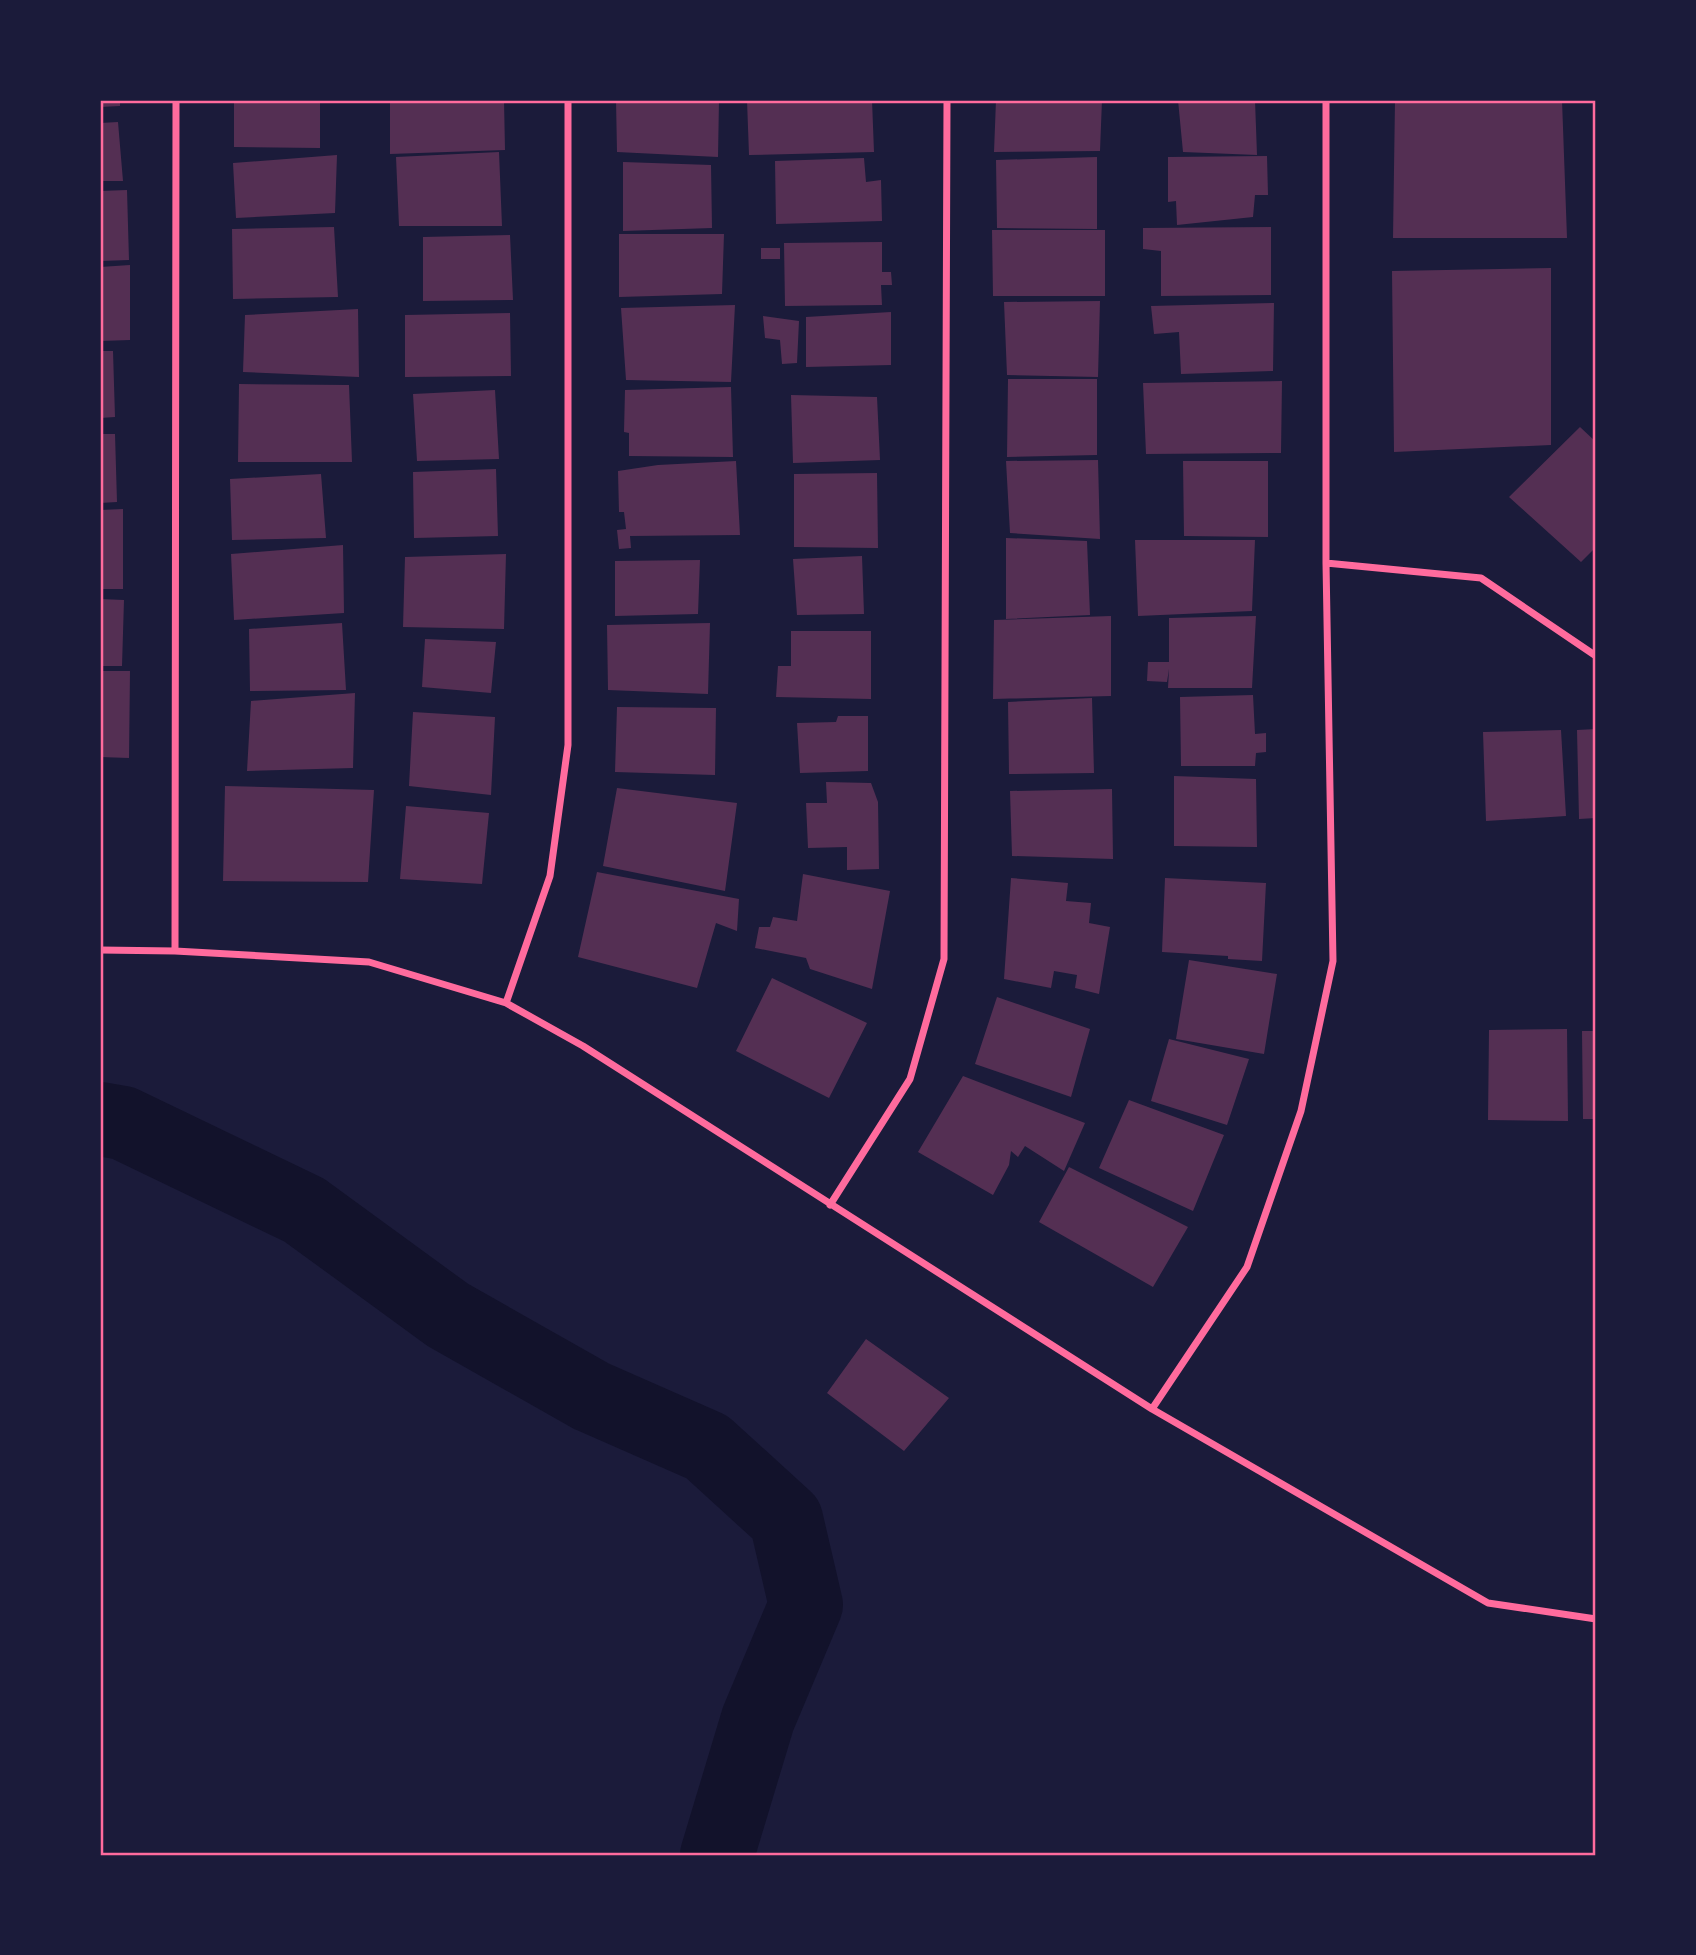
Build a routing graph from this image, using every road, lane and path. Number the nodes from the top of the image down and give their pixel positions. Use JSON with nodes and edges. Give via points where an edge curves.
{"nodes":[{"id":1,"x":176,"y":100,"type":"edge"},
{"id":2,"x":568,"y":100,"type":"edge"},
{"id":3,"x":947,"y":100,"type":"edge"},
{"id":4,"x":1326,"y":100,"type":"edge"},
{"id":5,"x":1326,"y":563,"type":"junction"},
{"id":6,"x":1596,"y":656,"type":"edge"},
{"id":7,"x":100,"y":950,"type":"edge"},
{"id":8,"x":175,"y":951,"type":"junction"},
{"id":9,"x":506,"y":1003,"type":"junction"},
{"id":10,"x":830,"y":1205,"type":"junction"},
{"id":11,"x":1152,"y":1409,"type":"junction"},
{"id":12,"x":1596,"y":1619,"type":"edge"}],
"edges":[{"from":1,"to":8,"type":"street"},
{"from":2,"to":9,"type":"street","via":[[568,745],[550,876]]},
{"from":3,"to":10,"type":"street","via":[[944,959],[910,1079]]},
{"from":4,"to":5,"type":"street"},
{"from":5,"to":6,"type":"street","via":[[1481,578]]},
{"from":5,"to":11,"type":"street","via":[[1333,961],[1301,1111],[1247,1267]]},
{"from":7,"to":8,"type":"street"},
{"from":8,"to":9,"type":"street","via":[[369,962]]},
{"from":9,"to":10,"type":"street","via":[[583,1046]]},
{"from":10,"to":11,"type":"street"},
{"from":11,"to":12,"type":"street","via":[[1488,1603]]}]}
